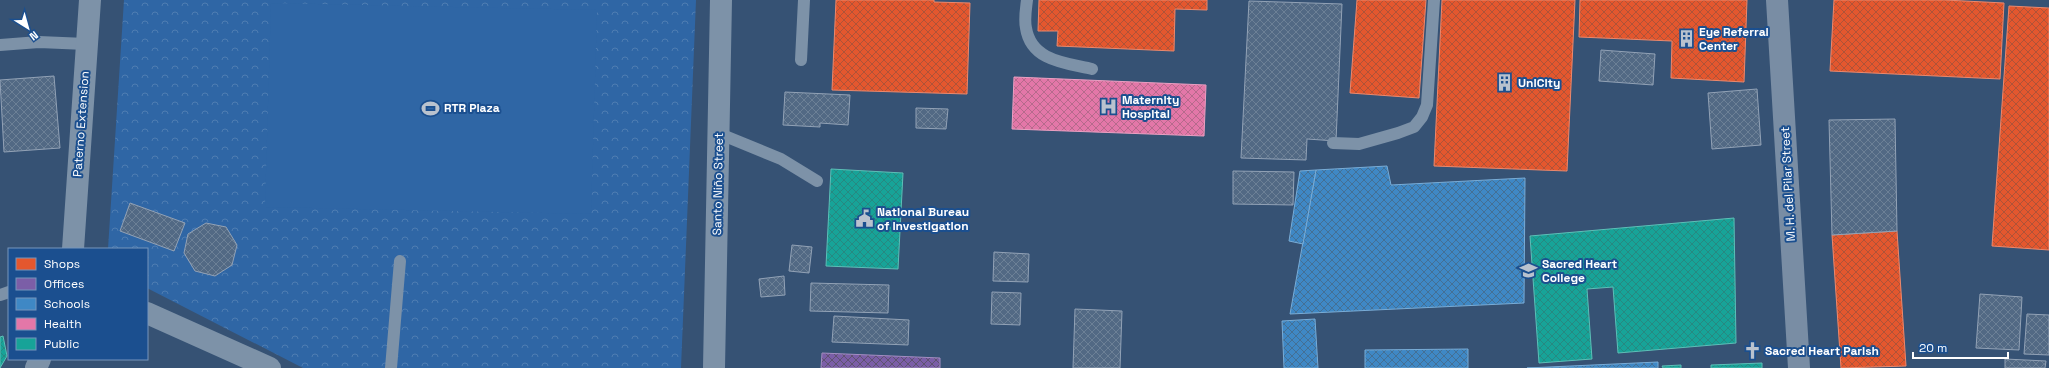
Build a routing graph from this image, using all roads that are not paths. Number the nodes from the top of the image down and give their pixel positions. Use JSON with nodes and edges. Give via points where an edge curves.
{"nodes":[{"id":1,"x":90,"y":0,"type":"edge"},
{"id":2,"x":721,"y":0,"type":"edge"},
{"id":3,"x":804,"y":0,"type":"edge"},
{"id":4,"x":1027,"y":0,"type":"edge"},
{"id":5,"x":1434,"y":0,"type":"edge"},
{"id":6,"x":1777,"y":0,"type":"edge"},
{"id":7,"x":86,"y":44,"type":"junction"},
{"id":8,"x":0,"y":45,"type":"edge"},
{"id":9,"x":801,"y":60,"type":"dead end"},
{"id":10,"x":1092,"y":69,"type":"dead end"},
{"id":11,"x":720,"y":134,"type":"junction"},
{"id":12,"x":1333,"y":143,"type":"dead end"},
{"id":13,"x":817,"y":181,"type":"dead end"},
{"id":14,"x":73,"y":248,"type":"edge"},
{"id":15,"x":400,"y":261,"type":"dead end"},
{"id":16,"x":148,"y":313,"type":"edge"},
{"id":17,"x":270,"y":368,"type":"edge"},
{"id":18,"x":391,"y":368,"type":"edge"},
{"id":19,"x":714,"y":368,"type":"edge"},
{"id":20,"x":1799,"y":368,"type":"edge"}],
"edges":[{"from":1,"to":7,"type":"street","name":"Paterno Extension"},
{"from":2,"to":11,"type":"street","name":"Santo Niño Street"},
{"from":3,"to":9,"type":"lane"},
{"from":4,"to":10,"type":"lane","via":[[1026,27],[1029,42],[1038,53],[1053,60]]},
{"from":5,"to":12,"type":"lane","via":[[1427,105],[1422,117],[1414,127],[1380,139],[1359,144]]},
{"from":6,"to":20,"type":"street","name":"M. H. del Pilar Street"},
{"from":7,"to":8,"type":"lane","via":[[38,42]]},
{"from":7,"to":14,"type":"street","name":"Paterno Extension"},
{"from":11,"to":13,"type":"lane","via":[[781,159]]},
{"from":11,"to":19,"type":"street","name":"Santo Niño Street"},
{"from":15,"to":18,"type":"lane"},
{"from":16,"to":17,"type":"street"}]}
